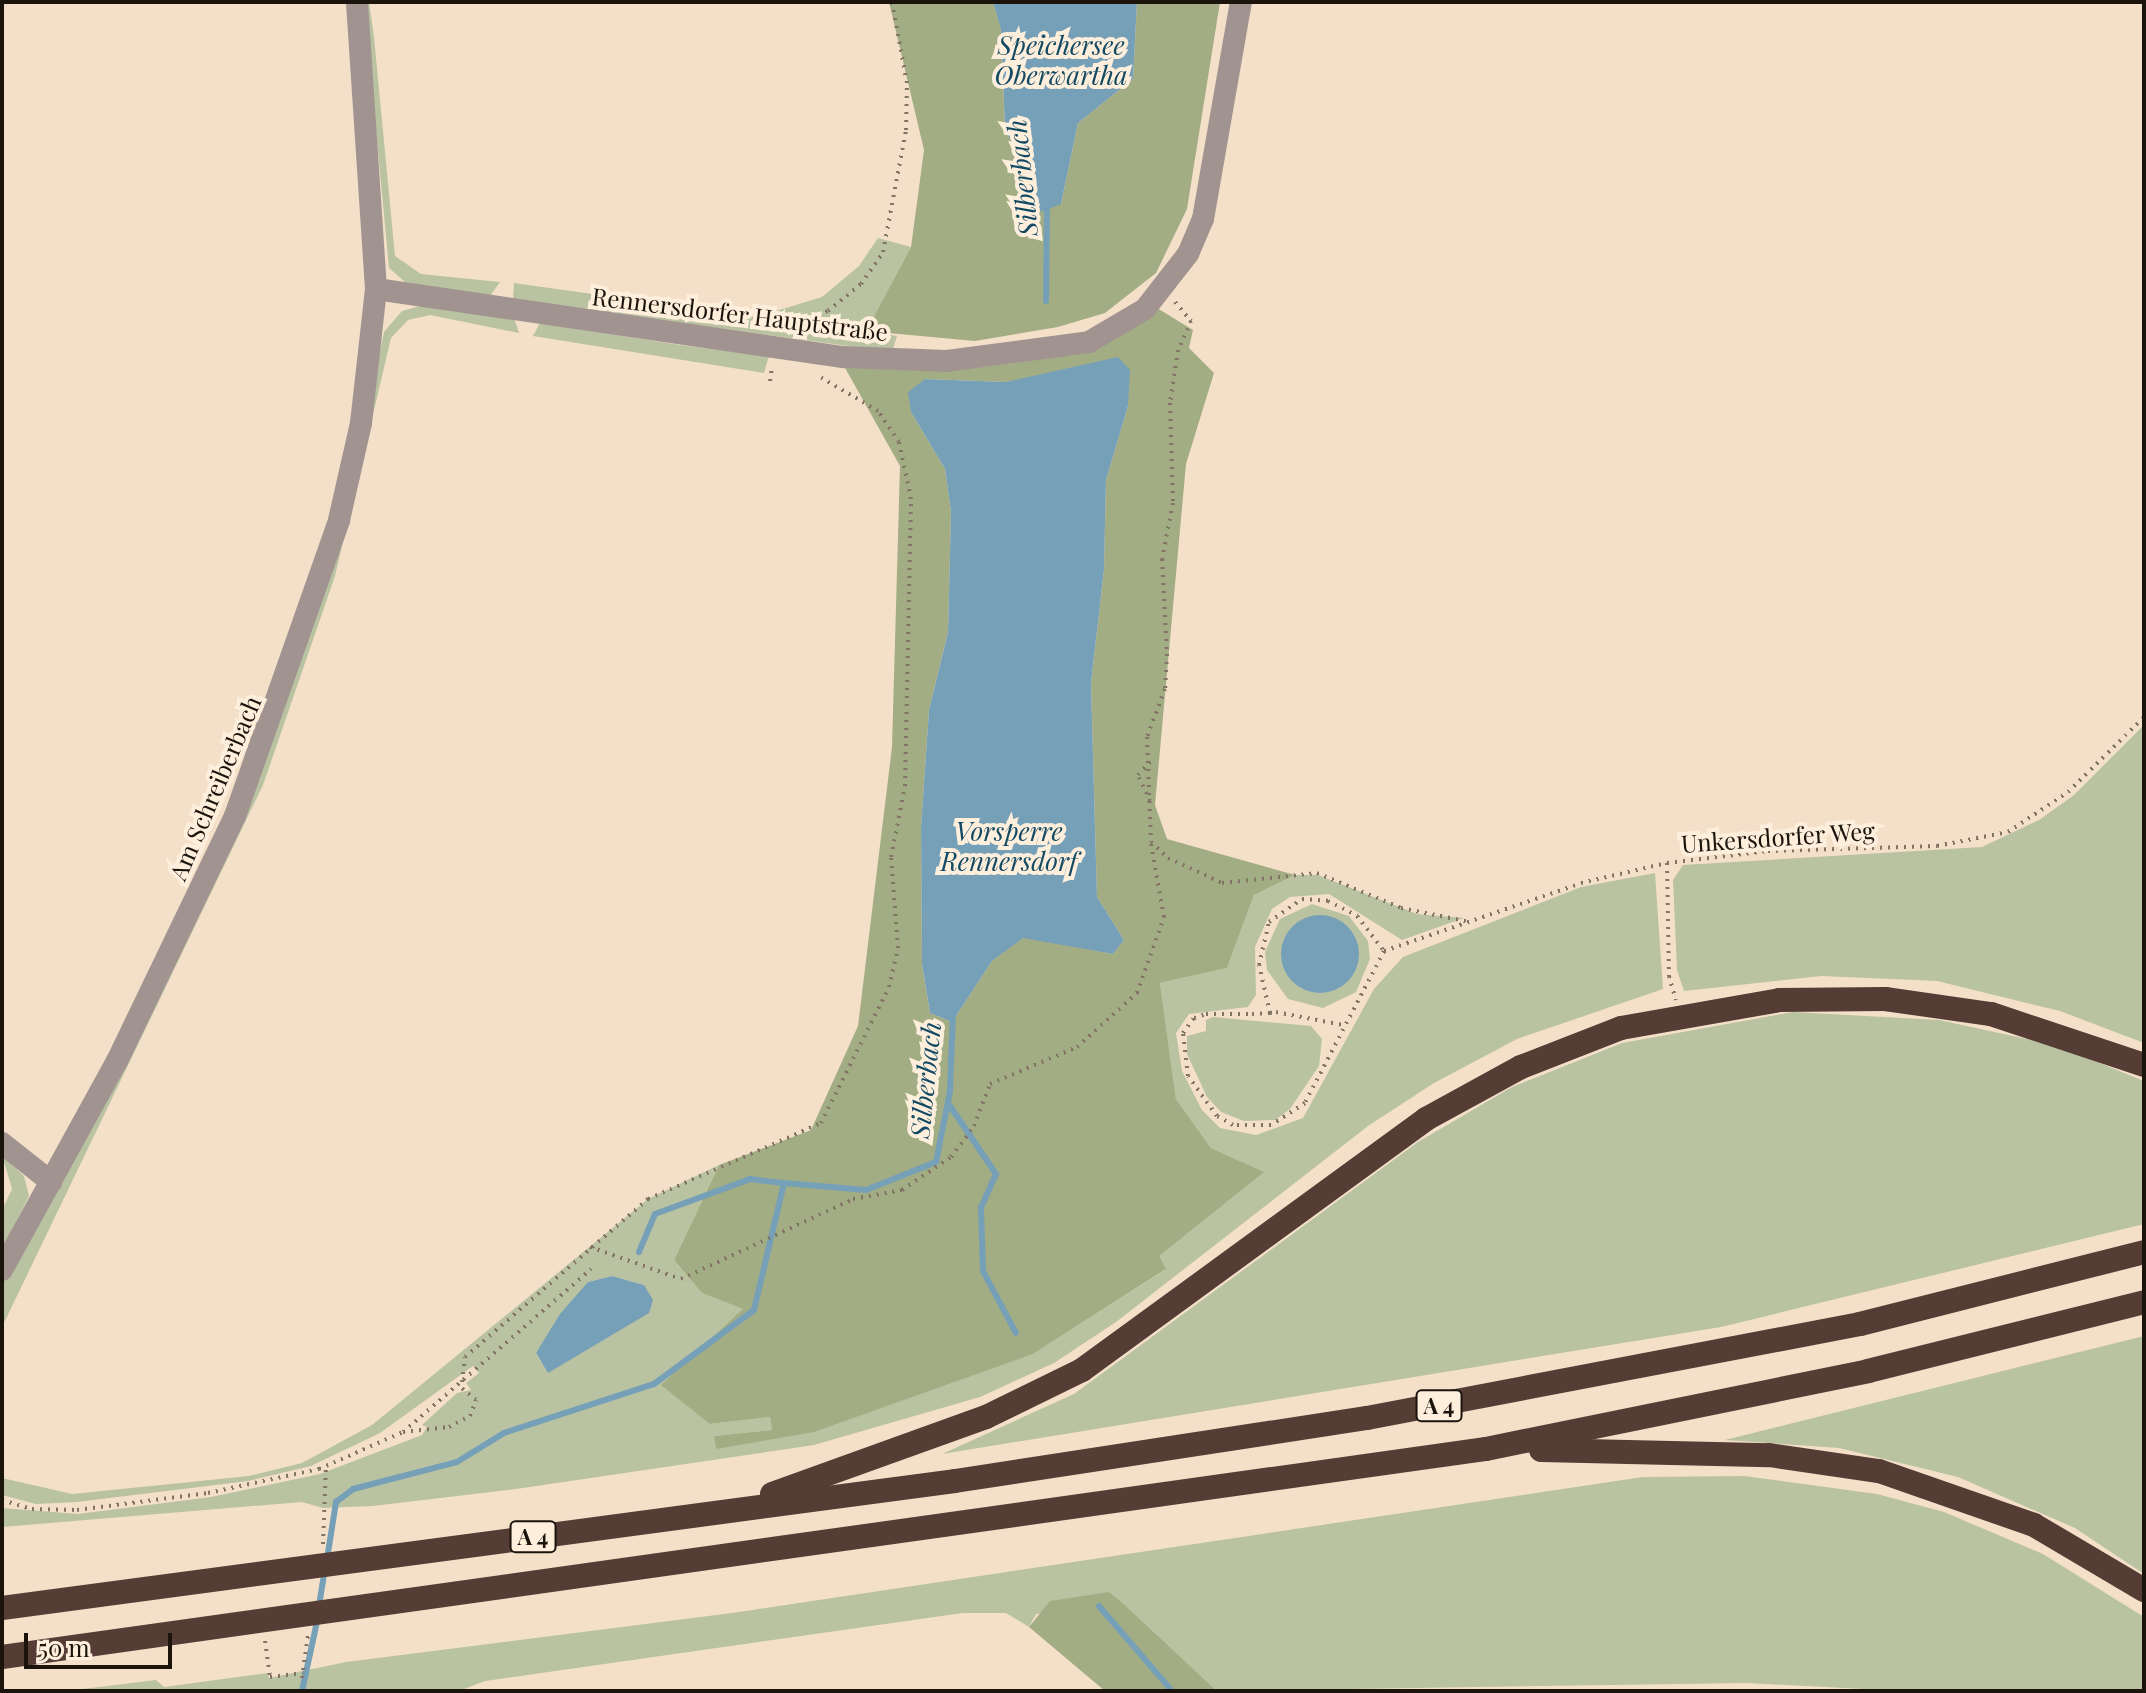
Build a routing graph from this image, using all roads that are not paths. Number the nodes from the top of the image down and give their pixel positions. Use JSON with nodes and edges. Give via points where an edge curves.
{"nodes":[{"id":1,"x":357,"y":2,"type":"edge"},
{"id":2,"x":1241,"y":2,"type":"edge"},
{"id":3,"x":376,"y":289,"type":"junction"},
{"id":4,"x":2144,"y":1065,"type":"edge"},
{"id":5,"x":2,"y":1143,"type":"edge"},
{"id":6,"x":51,"y":1182,"type":"junction"},
{"id":7,"x":2144,"y":1252,"type":"edge"},
{"id":8,"x":2,"y":1270,"type":"edge"},
{"id":9,"x":2144,"y":1302,"type":"edge"},
{"id":10,"x":1486,"y":1449,"type":"junction"},
{"id":11,"x":724,"y":1510,"type":"junction"},
{"id":12,"x":2144,"y":1590,"type":"edge"},
{"id":13,"x":2,"y":1608,"type":"edge"},
{"id":14,"x":2,"y":1657,"type":"edge"}],
"edges":[{"from":1,"to":3,"type":"street","name":"Am Schreiberbach"},
{"from":2,"to":3,"type":"street","name":"Rennersdorfer Hauptstraße","via":[[1203,219],[1164,288],[1119,328],[1089,342],[947,361],[843,357]]},
{"from":3,"to":6,"type":"street","name":"Am Schreiberbach","via":[[352,466],[271,726],[186,924]]},
{"from":4,"to":11,"type":"highway","via":[[2043,1027],[1938,1004],[1779,1000],[1680,1014],[1570,1046],[1426,1119],[1149,1326],[1036,1395]]},
{"from":5,"to":6,"type":"street"},
{"from":6,"to":8,"type":"street","name":"Am Schreiberbach"},
{"from":7,"to":11,"type":"highway","number":"A 4","via":[[1860,1324],[1553,1386],[1167,1450]]},
{"from":9,"to":10,"type":"highway","number":"A 4","via":[[1868,1371]]},
{"from":10,"to":12,"type":"highway","via":[[1769,1455],[1879,1471],[2034,1525]]},
{"from":10,"to":14,"type":"highway","number":"A 4"},
{"from":11,"to":13,"type":"highway","number":"A 4"}]}
